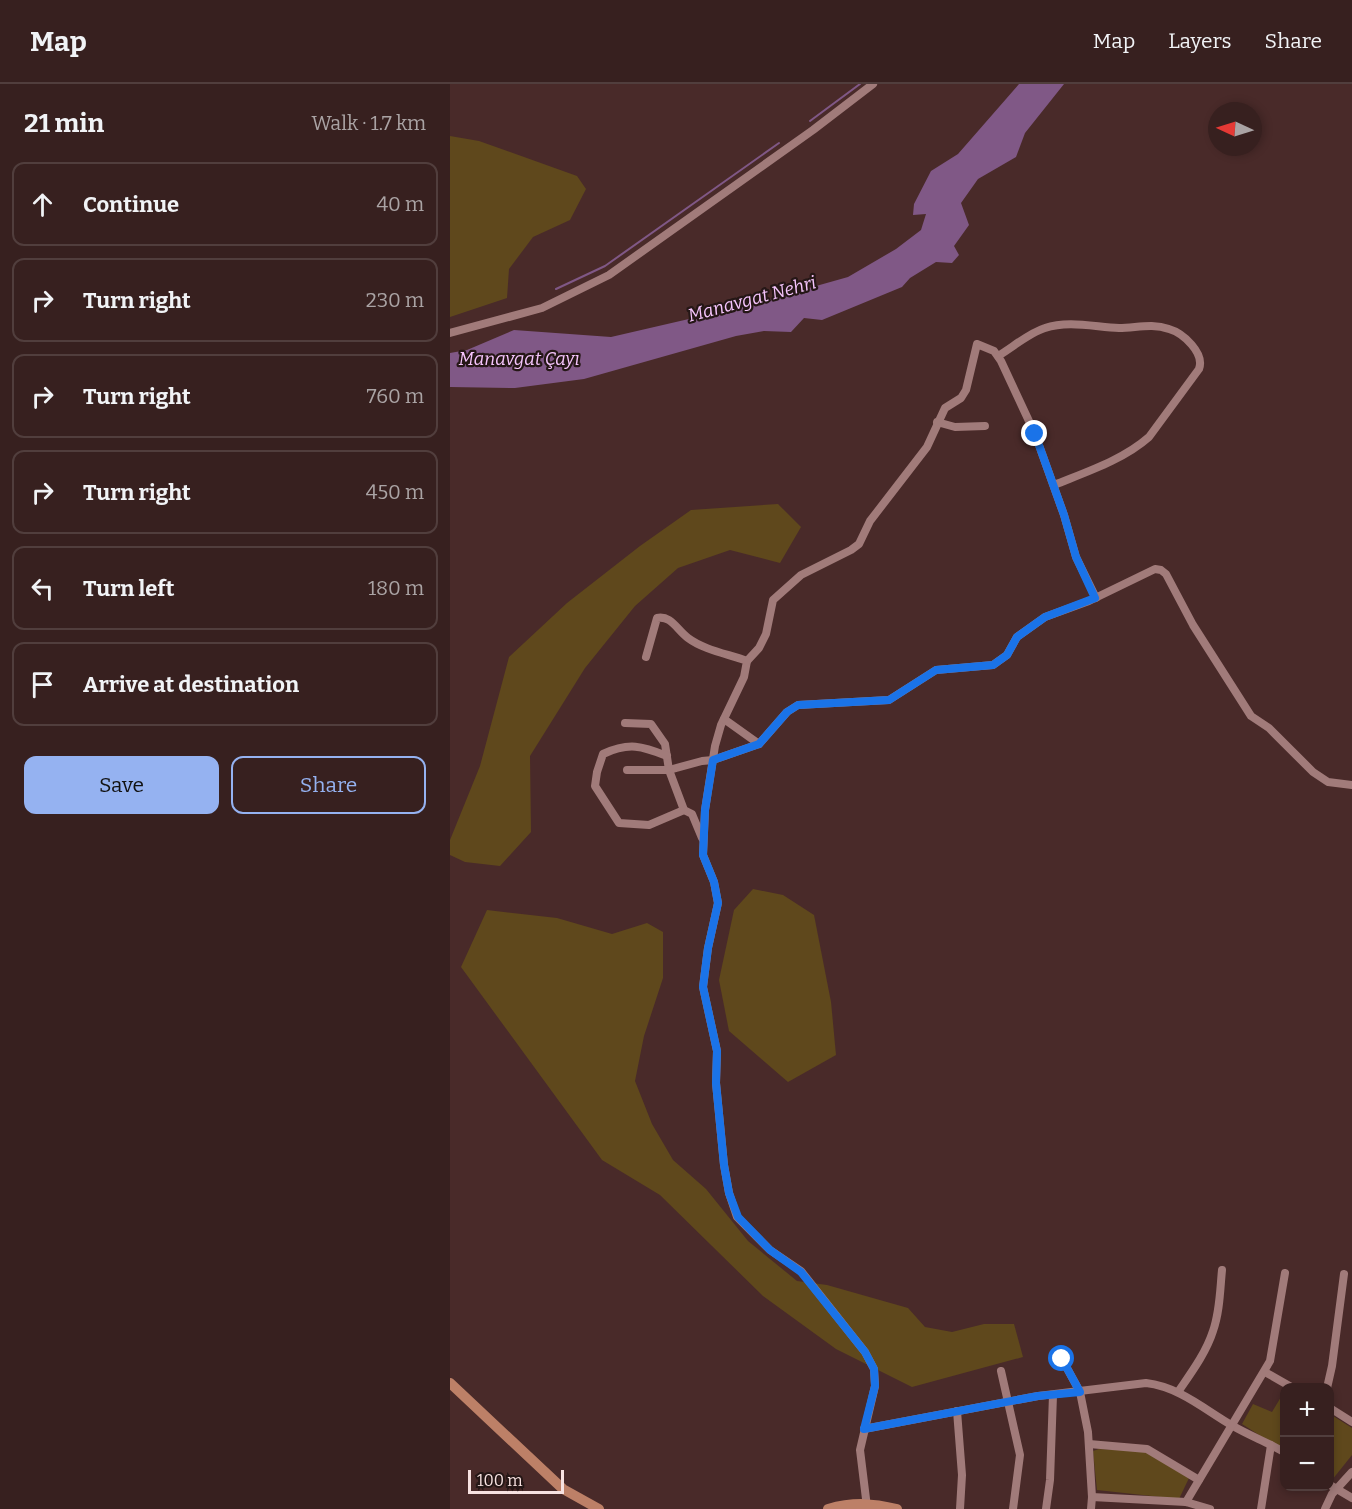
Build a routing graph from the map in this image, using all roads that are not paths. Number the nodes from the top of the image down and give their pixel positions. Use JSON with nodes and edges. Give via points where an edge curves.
{"nodes":[{"id":1,"x":873,"y":84,"type":"edge"},
{"id":2,"x":450,"y":333,"type":"edge"},
{"id":3,"x":998,"y":356,"type":"junction"},
{"id":4,"x":937,"y":422,"type":"junction"},
{"id":5,"x":985,"y":426,"type":"dead end"},
{"id":6,"x":1054,"y":485,"type":"junction"},
{"id":7,"x":1095,"y":598,"type":"junction"},
{"id":8,"x":646,"y":657,"type":"dead end"},
{"id":9,"x":747,"y":661,"type":"junction"},
{"id":10,"x":724,"y":719,"type":"junction"},
{"id":11,"x":625,"y":723,"type":"dead end"},
{"id":12,"x":759,"y":744,"type":"junction"},
{"id":13,"x":667,"y":756,"type":"junction"},
{"id":14,"x":713,"y":760,"type":"junction"},
{"id":15,"x":627,"y":770,"type":"dead end"},
{"id":16,"x":669,"y":770,"type":"junction"},
{"id":17,"x":1352,"y":785,"type":"edge"},
{"id":18,"x":684,"y":810,"type":"junction"},
{"id":19,"x":704,"y":842,"type":"junction"},
{"id":20,"x":1222,"y":1270,"type":"dead end"},
{"id":21,"x":1285,"y":1273,"type":"dead end"},
{"id":22,"x":1344,"y":1274,"type":"dead end"},
{"id":23,"x":1062,"y":1359,"type":"dead end"},
{"id":24,"x":1001,"y":1371,"type":"dead end"},
{"id":25,"x":1265,"y":1372,"type":"junction"},
{"id":26,"x":450,"y":1383,"type":"edge"},
{"id":27,"x":1284,"y":1383,"type":"edge"},
{"id":28,"x":1328,"y":1383,"type":"edge"},
{"id":29,"x":1080,"y":1392,"type":"junction"},
{"id":30,"x":1178,"y":1392,"type":"junction"},
{"id":31,"x":1053,"y":1395,"type":"junction"},
{"id":32,"x":1008,"y":1401,"type":"junction"},
{"id":33,"x":957,"y":1411,"type":"junction"},
{"id":34,"x":1334,"y":1411,"type":"edge"},
{"id":35,"x":1352,"y":1422,"type":"edge"},
{"id":36,"x":1233,"y":1426,"type":"junction"},
{"id":37,"x":864,"y":1429,"type":"junction"},
{"id":38,"x":1089,"y":1444,"type":"junction"},
{"id":39,"x":1271,"y":1445,"type":"junction"},
{"id":40,"x":1280,"y":1450,"type":"edge"},
{"id":41,"x":1352,"y":1472,"type":"edge"},
{"id":42,"x":1199,"y":1480,"type":"junction"},
{"id":43,"x":1334,"y":1486,"type":"edge"},
{"id":44,"x":1334,"y":1488,"type":"edge"},
{"id":45,"x":1332,"y":1491,"type":"edge"},
{"id":46,"x":1092,"y":1497,"type":"junction"},
{"id":47,"x":1352,"y":1498,"type":"edge"},
{"id":48,"x":1186,"y":1502,"type":"junction"},
{"id":49,"x":1140,"y":1505,"type":"edge"},
{"id":50,"x":867,"y":1506,"type":"edge"},
{"id":51,"x":599,"y":1509,"type":"edge"},
{"id":52,"x":828,"y":1509,"type":"edge"},
{"id":53,"x":897,"y":1509,"type":"edge"},
{"id":54,"x":960,"y":1509,"type":"edge"},
{"id":55,"x":1013,"y":1509,"type":"edge"},
{"id":56,"x":1046,"y":1509,"type":"edge"},
{"id":57,"x":1091,"y":1509,"type":"edge"},
{"id":58,"x":1210,"y":1509,"type":"edge"},
{"id":59,"x":1261,"y":1509,"type":"edge"},
{"id":60,"x":1325,"y":1509,"type":"edge"}],
"edges":[{"from":1,"to":2,"type":"street","via":[[609,275],[542,308]]},
{"from":3,"to":4,"type":"street","via":[[977,344],[966,390],[945,408]]},
{"from":3,"to":6,"type":"street"},
{"from":3,"to":6,"type":"street","via":[[1046,328],[1075,324],[1170,329],[1181,334],[1200,356],[1199,369],[1139,446]]},
{"from":4,"to":5,"type":"street","via":[[955,428]]},
{"from":4,"to":9,"type":"street","via":[[927,447],[870,521],[859,544],[801,575],[773,600],[766,634]]},
{"from":6,"to":7,"type":"street","via":[[1076,557]]},
{"from":7,"to":12,"type":"street","via":[[1045,617],[1017,637],[1007,655],[993,665],[936,670],[889,700],[798,705]]},
{"from":7,"to":17,"type":"street","via":[[1155,569],[1161,570],[1251,716],[1269,728],[1313,772],[1328,782]]},
{"from":8,"to":9,"type":"street","via":[[653,626],[660,617],[674,624],[688,639]]},
{"from":9,"to":10,"type":"street","via":[[744,677]]},
{"from":10,"to":12,"type":"street"},
{"from":10,"to":14,"type":"street"},
{"from":11,"to":13,"type":"street","via":[[651,724],[665,744]]},
{"from":12,"to":14,"type":"street"},
{"from":13,"to":16,"type":"street"},
{"from":13,"to":18,"type":"street","via":[[631,745],[614,749],[603,754],[595,786],[619,823],[649,825]]},
{"from":14,"to":16,"type":"street"},
{"from":14,"to":19,"type":"street"},
{"from":15,"to":16,"type":"street"},
{"from":16,"to":18,"type":"street"},
{"from":18,"to":19,"type":"street","via":[[692,814]]},
{"from":19,"to":37,"type":"street","via":[[703,855],[718,903],[703,987],[717,1051],[716,1083],[729,1193],[738,1217],[770,1250],[801,1272],[865,1352],[874,1369],[875,1386]]},
{"from":20,"to":30,"type":"street","via":[[1213,1333]]},
{"from":21,"to":25,"type":"street","via":[[1273,1348]]},
{"from":22,"to":28,"type":"street"},
{"from":23,"to":29,"type":"street"},
{"from":24,"to":32,"type":"street"},
{"from":25,"to":27,"type":"street"},
{"from":25,"to":36,"type":"street"},
{"from":26,"to":51,"type":"street","via":[[563,1489]]},
{"from":29,"to":30,"type":"street","via":[[1146,1383]]},
{"from":29,"to":31,"type":"street"},
{"from":29,"to":38,"type":"street"},
{"from":30,"to":36,"type":"street"},
{"from":31,"to":32,"type":"street"},
{"from":31,"to":56,"type":"street"},
{"from":32,"to":33,"type":"street"},
{"from":32,"to":55,"type":"street","via":[[1020,1455]]},
{"from":33,"to":37,"type":"street"},
{"from":33,"to":54,"type":"street","via":[[962,1475]]},
{"from":34,"to":35,"type":"street"},
{"from":36,"to":39,"type":"street"},
{"from":36,"to":42,"type":"street"},
{"from":37,"to":50,"type":"street","via":[[860,1450]]},
{"from":38,"to":42,"type":"street","via":[[1147,1449]]},
{"from":38,"to":46,"type":"street"},
{"from":39,"to":40,"type":"street"},
{"from":39,"to":59,"type":"street"},
{"from":41,"to":43,"type":"street"},
{"from":42,"to":48,"type":"street"},
{"from":44,"to":47,"type":"street"},
{"from":45,"to":60,"type":"street"},
{"from":46,"to":49,"type":"street"},
{"from":46,"to":57,"type":"street"},
{"from":48,"to":49,"type":"street"},
{"from":48,"to":58,"type":"street"},
{"from":50,"to":52,"type":"street","via":[[848,1504]]},
{"from":50,"to":53,"type":"street"}]}
